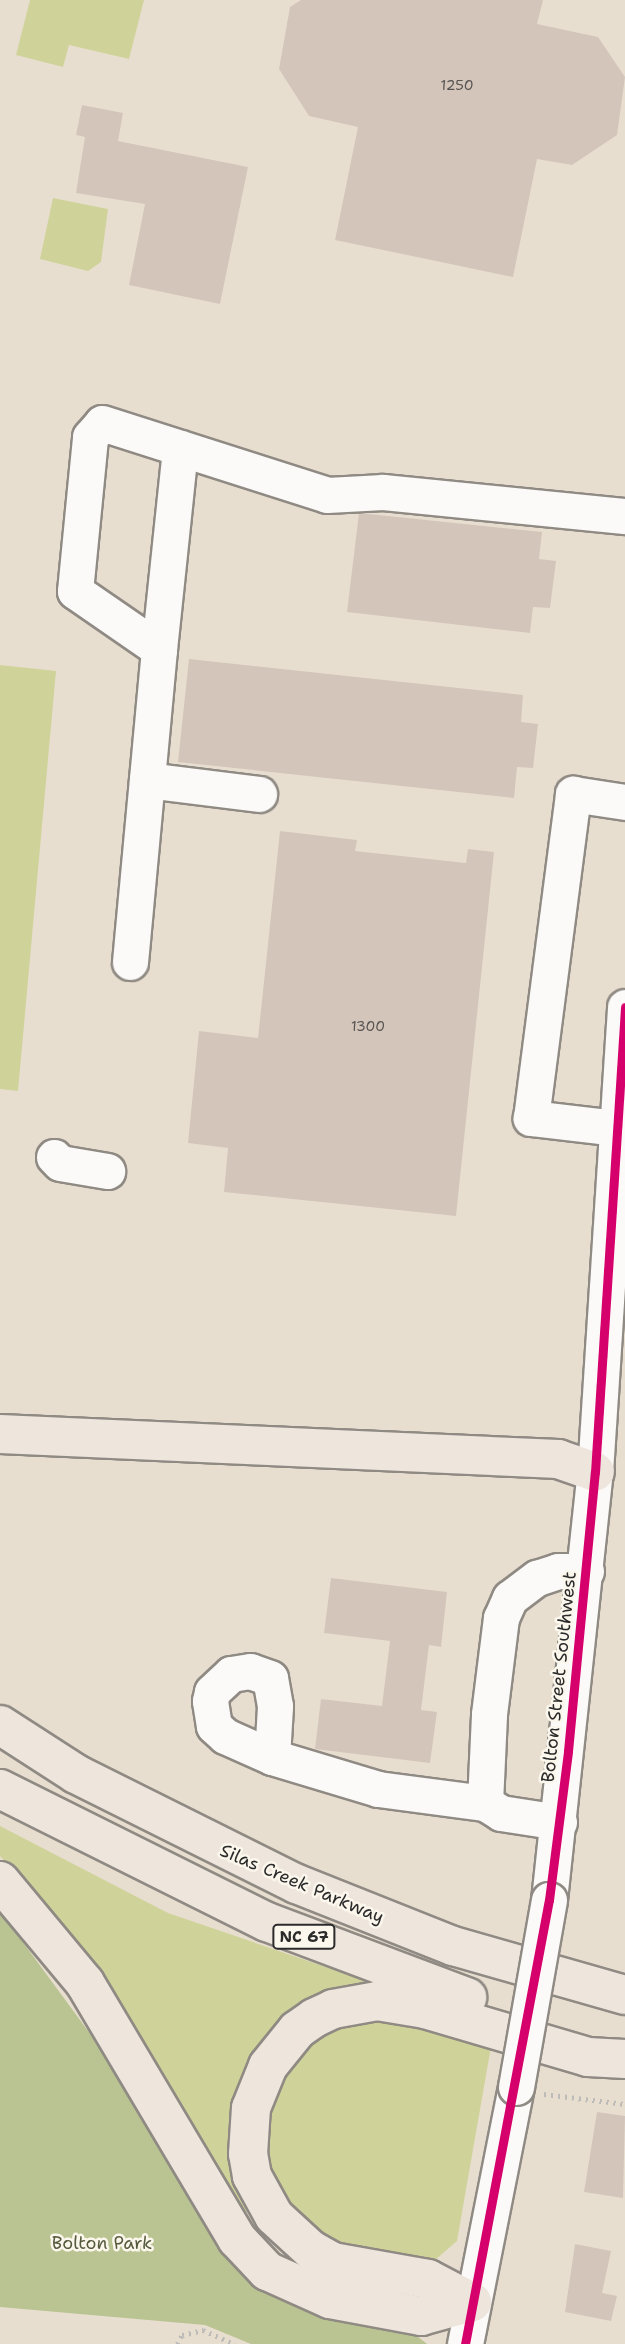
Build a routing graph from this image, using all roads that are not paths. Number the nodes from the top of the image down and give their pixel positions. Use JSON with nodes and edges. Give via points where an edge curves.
{"nodes":[{"id":1,"x":180,"y":448,"type":"junction"},
{"id":2,"x":625,"y":516,"type":"edge"},
{"id":3,"x":159,"y":649,"type":"junction"},
{"id":4,"x":147,"y":780,"type":"junction"},
{"id":5,"x":259,"y":794,"type":"dead end"},
{"id":6,"x":625,"y":802,"type":"edge"},
{"id":7,"x":130,"y":962,"type":"dead end"},
{"id":8,"x":625,"y":1007,"type":"edge"},
{"id":9,"x":617,"y":1128,"type":"junction"},
{"id":10,"x":54,"y":1157,"type":"dead end"},
{"id":11,"x":107,"y":1171,"type":"dead end"},
{"id":12,"x":0,"y":1434,"type":"edge"},
{"id":13,"x":0,"y":1460,"type":"edge"},
{"id":14,"x":595,"y":1472,"type":"junction"},
{"id":15,"x":586,"y":1571,"type":"junction"},
{"id":16,"x":0,"y":1700,"type":"edge"},
{"id":17,"x":0,"y":1725,"type":"edge"},
{"id":18,"x":272,"y":1757,"type":"dead end"},
{"id":19,"x":76,"y":1774,"type":"junction"},
{"id":20,"x":0,"y":1789,"type":"edge"},
{"id":21,"x":485,"y":1803,"type":"junction"},
{"id":22,"x":559,"y":1822,"type":"junction"},
{"id":23,"x":0,"y":1881,"type":"edge"},
{"id":24,"x":625,"y":1995,"type":"edge"},
{"id":25,"x":625,"y":2043,"type":"edge"},
{"id":26,"x":625,"y":2059,"type":"edge"},
{"id":27,"x":472,"y":2302,"type":"junction"},
{"id":28,"x":465,"y":2344,"type":"edge"}],
"edges":[{"from":1,"to":2,"type":"street","via":[[327,495],[383,492]]},
{"from":1,"to":3,"type":"street"},
{"from":1,"to":3,"type":"street","via":[[102,423],[90,437],[75,592]]},
{"from":3,"to":4,"type":"street"},
{"from":4,"to":5,"type":"street"},
{"from":4,"to":7,"type":"street"},
{"from":6,"to":9,"type":"street","via":[[573,794],[531,1118]]},
{"from":8,"to":9,"type":"street","name":"Bolton Street Southwest"},
{"from":9,"to":14,"type":"street","name":"Bolton Street Southwest"},
{"from":10,"to":11,"type":"street","via":[[60,1163]]},
{"from":12,"to":14,"type":"main road","via":[[558,1459]]},
{"from":13,"to":14,"type":"main road","via":[[556,1482]]},
{"from":14,"to":15,"type":"street","name":"Bolton Street Southwest"},
{"from":15,"to":21,"type":"street","via":[[558,1571],[537,1578],[510,1598],[505,1608],[489,1714]]},
{"from":15,"to":22,"type":"street","name":"Bolton Street Southwest"},
{"from":16,"to":19,"type":"main road","via":[[34,1724]]},
{"from":17,"to":19,"type":"main road","name":"Silas Creek Parkway","number":"NC 67"},
{"from":18,"to":21,"type":"street","via":[[378,1789]]},
{"from":19,"to":24,"type":"main road","name":"Silas Creek Parkway","number":"NC 67","via":[[206,1843],[309,1889],[453,1946]]},
{"from":20,"to":25,"type":"main road","number":"NC 67","via":[[267,1922],[478,2001]]},
{"from":21,"to":22,"type":"street","via":[[501,1813]]},
{"from":22,"to":27,"type":"street","name":"Bolton Street Southwest","bridge":true,"via":[[516,2087]]},
{"from":23,"to":27,"type":"main road","via":[[85,1983],[237,2239],[267,2271],[330,2299],[421,2316]]},
{"from":26,"to":27,"type":"main road","via":[[588,2057],[425,2009],[377,2001],[355,2003],[314,2018],[297,2029],[268,2066],[251,2108],[248,2154],[252,2176],[274,2216],[311,2250],[333,2262],[428,2279]]},
{"from":27,"to":28,"type":"street","name":"Bolton Street Southwest"}]}
